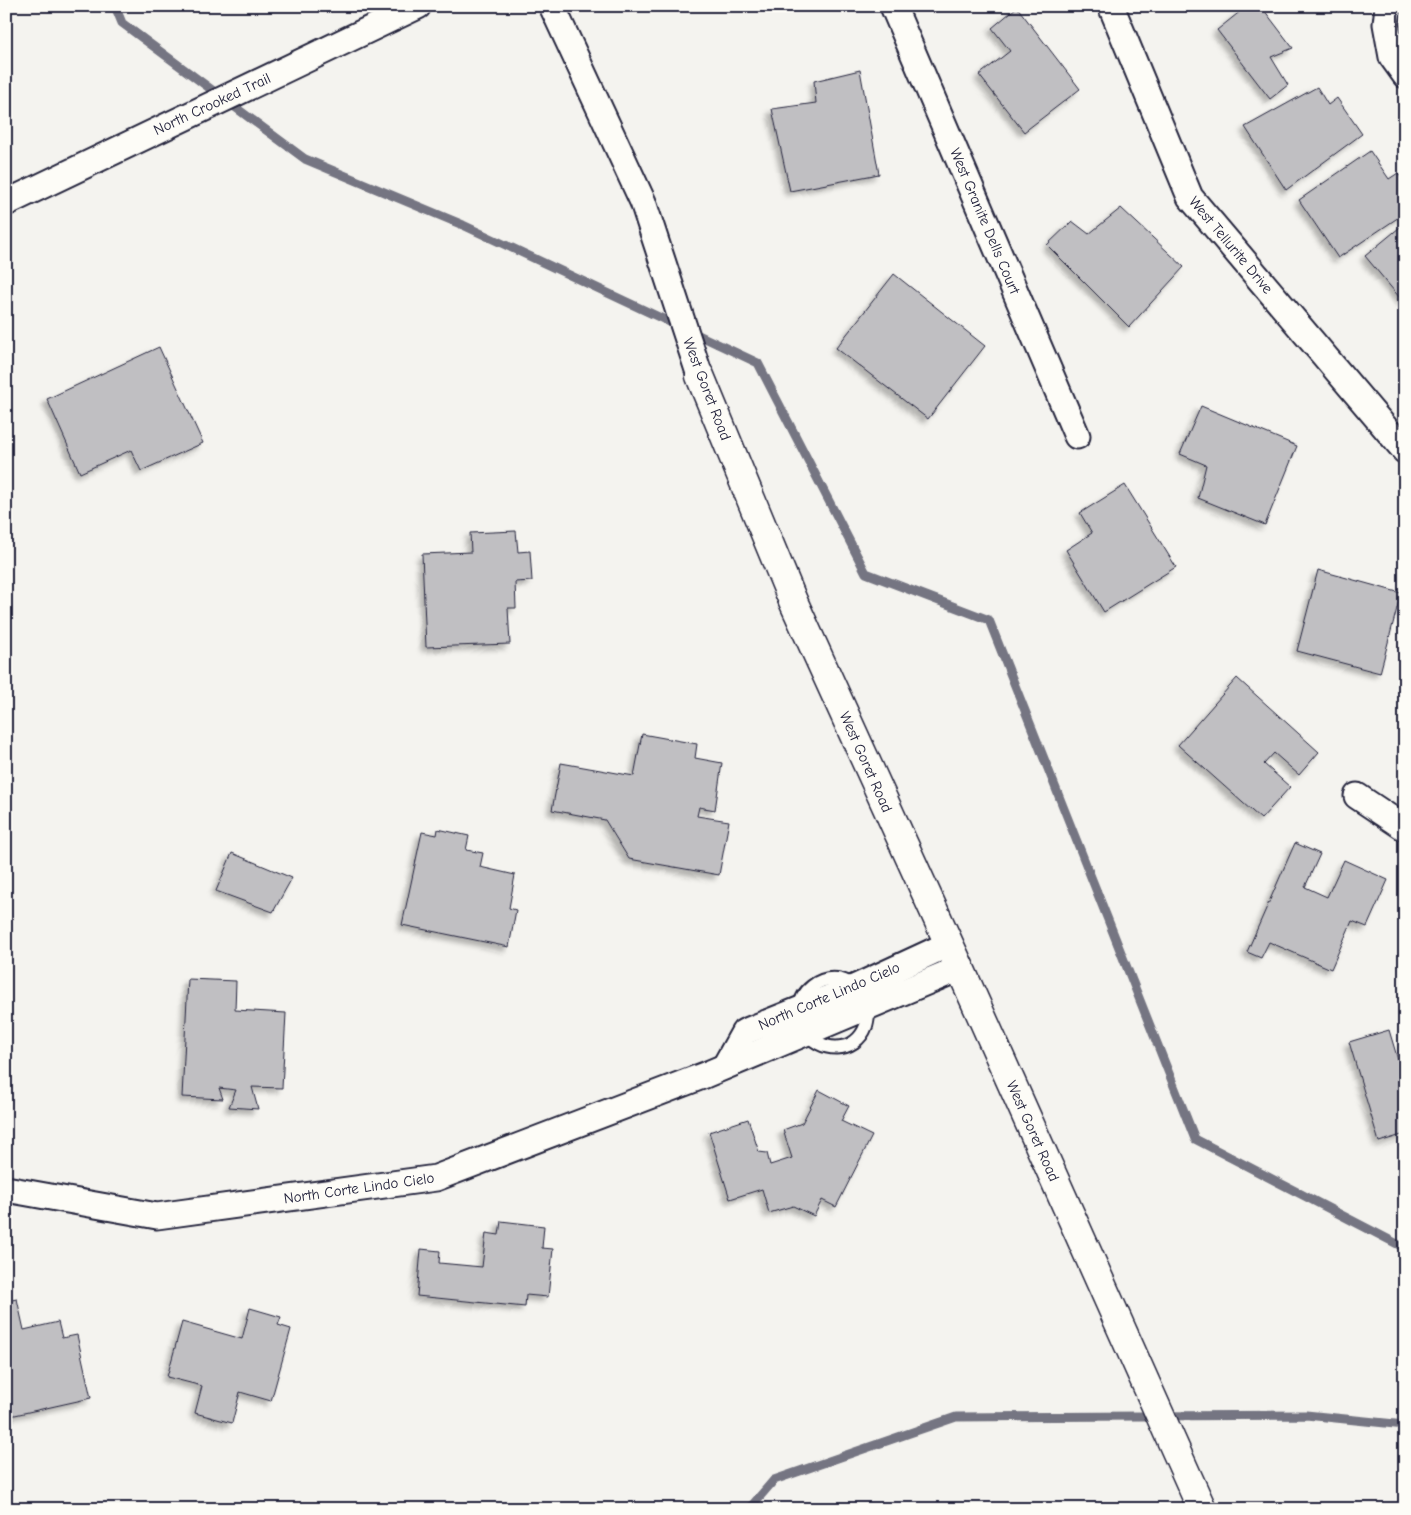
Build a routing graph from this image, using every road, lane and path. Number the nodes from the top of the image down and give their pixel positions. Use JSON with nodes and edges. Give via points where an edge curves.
{"nodes":[{"id":1,"x":418,"y":6,"type":"edge"},
{"id":2,"x":552,"y":6,"type":"edge"},
{"id":3,"x":893,"y":6,"type":"edge"},
{"id":4,"x":1110,"y":6,"type":"edge"},
{"id":5,"x":1387,"y":15,"type":"edge"},
{"id":6,"x":1405,"y":75,"type":"edge"},
{"id":7,"x":6,"y":203,"type":"edge"},
{"id":8,"x":700,"y":376,"type":"joint"},
{"id":9,"x":1077,"y":436,"type":"dead end"},
{"id":10,"x":1405,"y":451,"type":"edge"},
{"id":11,"x":1357,"y":796,"type":"dead end"},
{"id":12,"x":1405,"y":828,"type":"edge"},
{"id":13,"x":949,"y":944,"type":"junction"},
{"id":14,"x":960,"y":968,"type":"junction"},
{"id":15,"x":862,"y":997,"type":"junction"},
{"id":16,"x":802,"y":1021,"type":"junction"},
{"id":17,"x":6,"y":1189,"type":"edge"},
{"id":18,"x":1202,"y":1509,"type":"edge"}],
"edges":[{"from":1,"to":7,"type":"street","name":"North Crooked Trail"},
{"from":2,"to":8,"type":"street","name":"West Goret Road","via":[[643,202]]},
{"from":3,"to":9,"type":"street","name":"West Granite Dells Court"},
{"from":4,"to":10,"type":"street","name":"West Tellurite Drive","via":[[1190,198]]},
{"from":5,"to":6,"type":"street","via":[[1392,57]]},
{"from":8,"to":13,"type":"street","name":"West Goret Road","via":[[793,601]]},
{"from":11,"to":12,"type":"street"},
{"from":13,"to":14,"type":"street","name":"West Goret Road"},
{"from":13,"to":15,"type":"street","name":"North Corte Lindo Cielo"},
{"from":14,"to":15,"type":"street","name":"North Corte Lindo Cielo"},
{"from":14,"to":18,"type":"street","name":"West Goret Road"},
{"from":15,"to":16,"type":"street","name":"North Corte Lindo Cielo"},
{"from":15,"to":16,"type":"lane","via":[[868,1017],[866,1028],[850,1044],[828,1048],[817,1044]]},
{"from":16,"to":17,"type":"street","name":"North Corte Lindo Cielo","via":[[744,1032],[725,1066],[436,1178],[157,1216]]}]}
